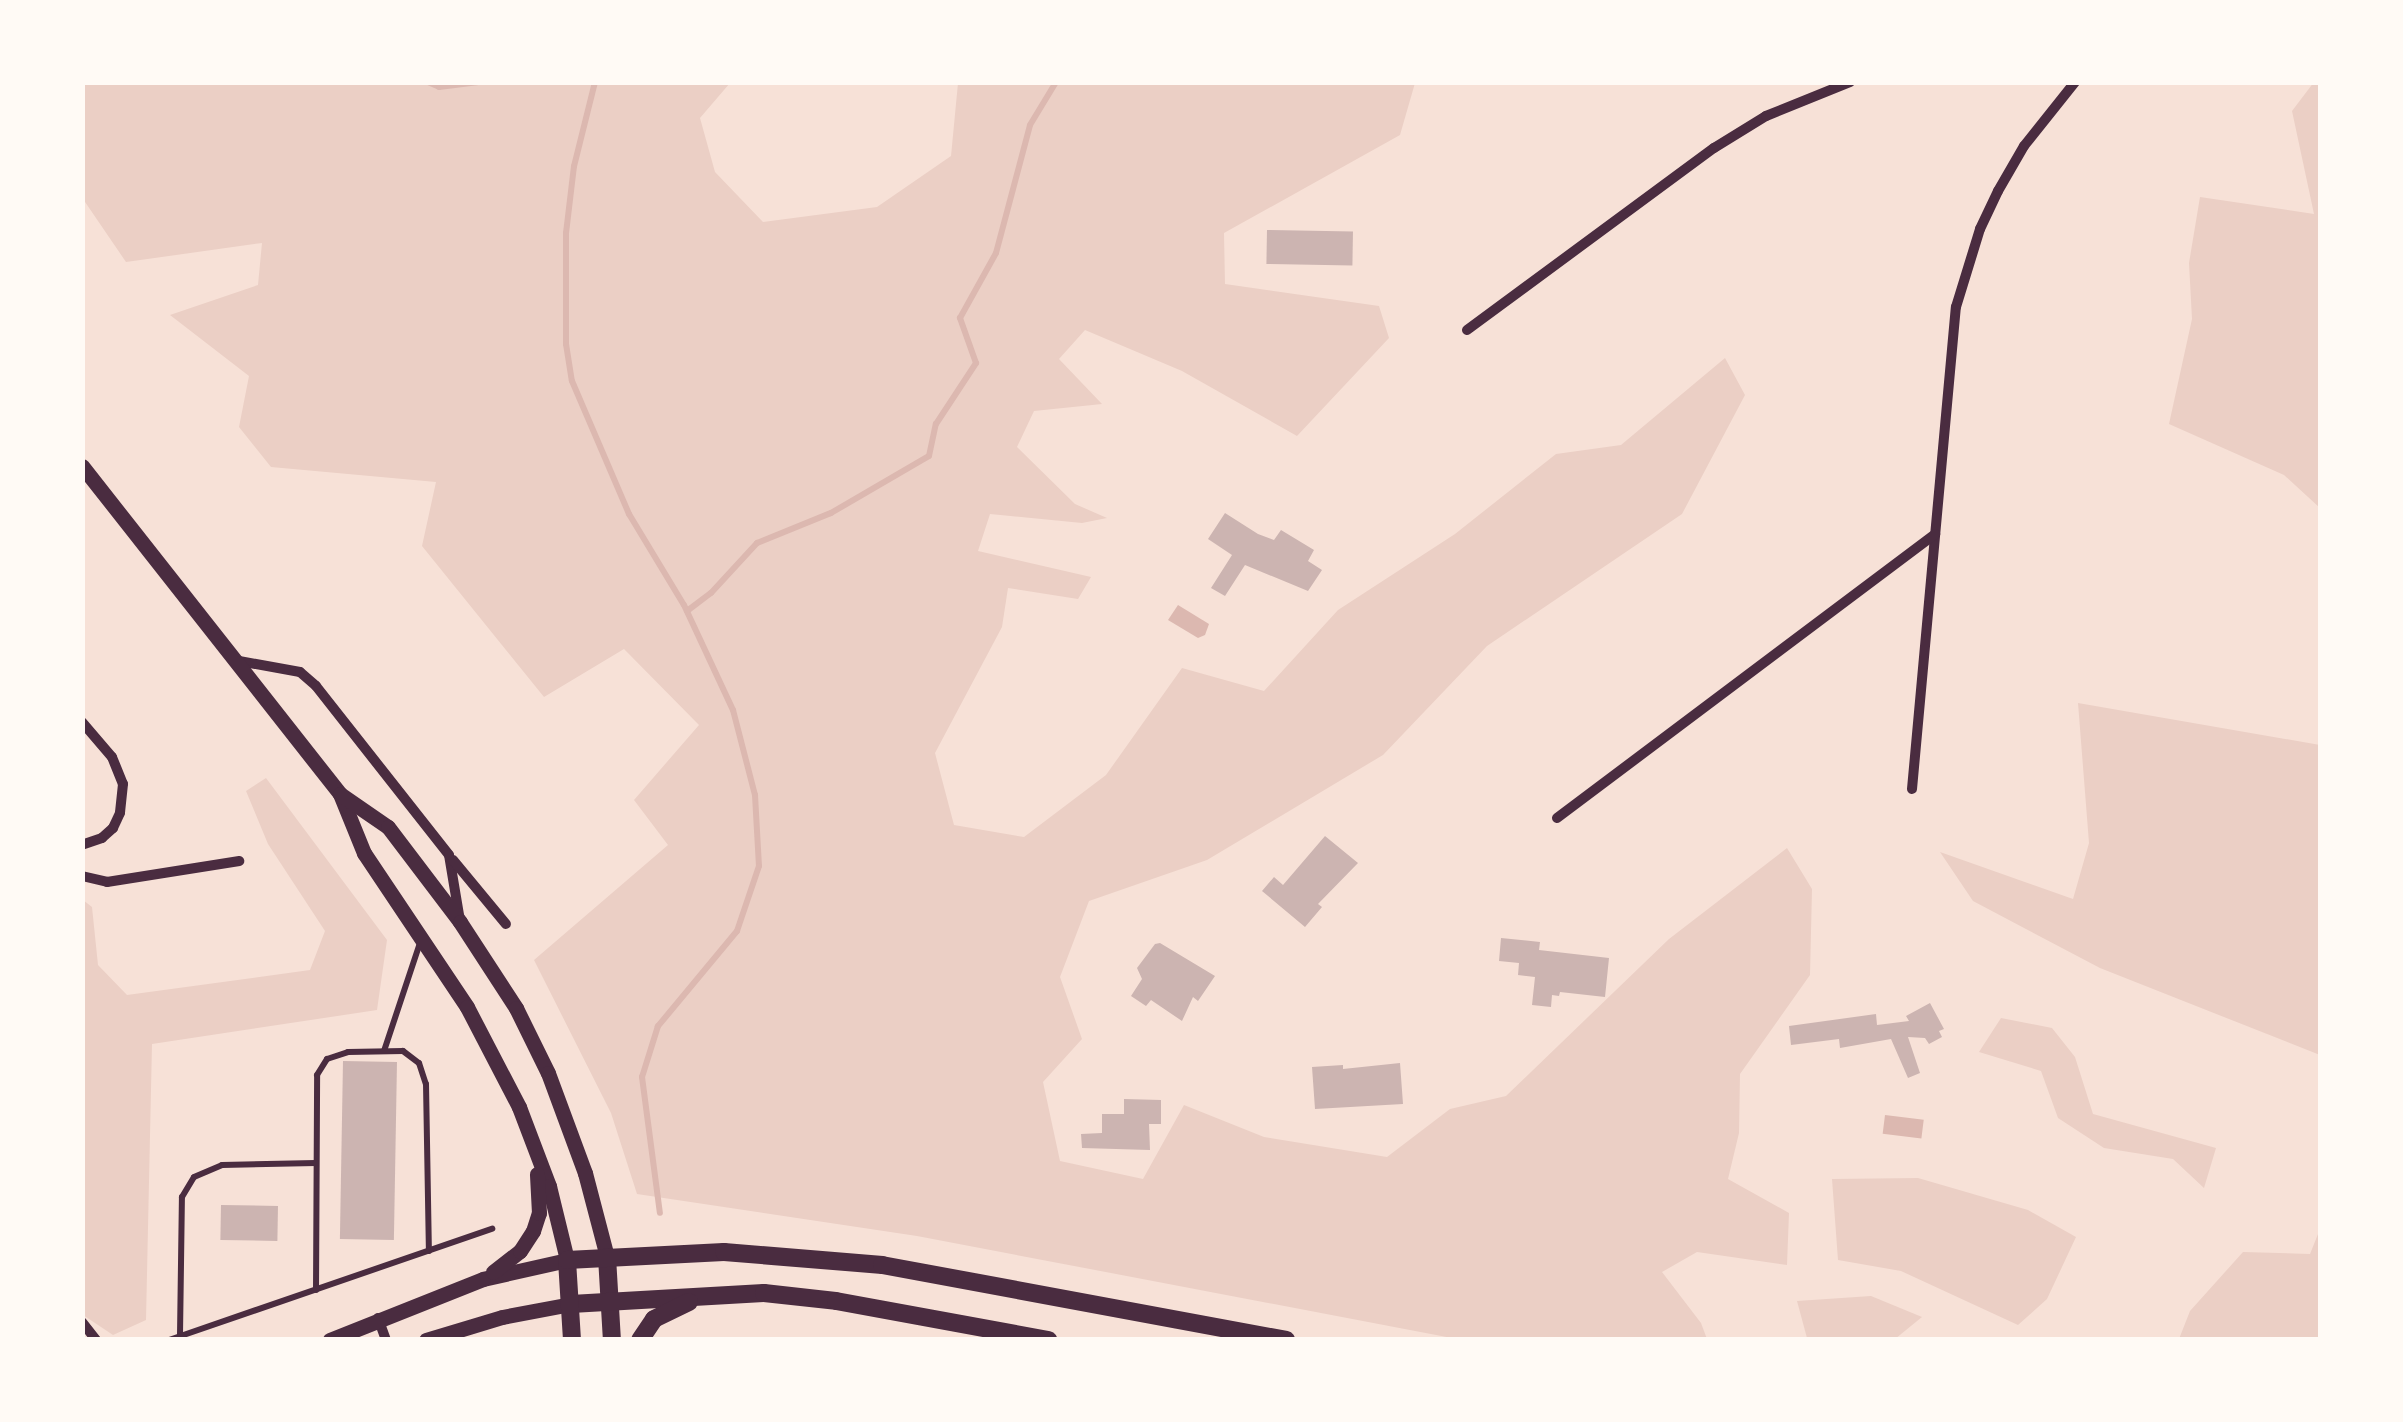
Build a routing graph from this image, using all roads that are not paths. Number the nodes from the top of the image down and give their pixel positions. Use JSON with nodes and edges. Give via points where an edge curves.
{"nodes":[{"id":1,"x":1850,"y":82,"type":"edge"},
{"id":2,"x":2074,"y":82,"type":"edge"},
{"id":3,"x":1467,"y":330,"type":"dead end"},
{"id":4,"x":82,"y":466,"type":"edge"},
{"id":5,"x":1935,"y":534,"type":"junction"},
{"id":6,"x":238,"y":661,"type":"junction"},
{"id":7,"x":82,"y":722,"type":"edge"},
{"id":8,"x":1912,"y":789,"type":"dead end"},
{"id":9,"x":340,"y":794,"type":"junction"},
{"id":10,"x":1557,"y":818,"type":"dead end"},
{"id":11,"x":82,"y":845,"type":"edge"},
{"id":12,"x":449,"y":856,"type":"junction"},
{"id":13,"x":239,"y":860,"type":"dead end"},
{"id":14,"x":82,"y":876,"type":"edge"},
{"id":15,"x":460,"y":922,"type":"junction"},
{"id":16,"x":506,"y":924,"type":"dead end"},
{"id":17,"x":421,"y":939,"type":"junction"},
{"id":18,"x":384,"y":1051,"type":"junction"},
{"id":19,"x":518,"y":1107,"type":"junction"},
{"id":20,"x":316,"y":1163,"type":"junction"},
{"id":21,"x":492,"y":1228,"type":"dead end"},
{"id":22,"x":429,"y":1251,"type":"junction"},
{"id":23,"x":607,"y":1256,"type":"junction"},
{"id":24,"x":567,"y":1260,"type":"junction"},
{"id":25,"x":483,"y":1279,"type":"junction"},
{"id":26,"x":316,"y":1290,"type":"junction"},
{"id":27,"x":719,"y":1292,"type":"junction"},
{"id":28,"x":610,"y":1302,"type":"junction"},
{"id":29,"x":571,"y":1304,"type":"junction"},
{"id":30,"x":378,"y":1318,"type":"junction"},
{"id":31,"x":82,"y":1322,"type":"edge"},
{"id":32,"x":1205,"y":1332,"type":"edge"},
{"id":33,"x":180,"y":1336,"type":"junction"},
{"id":34,"x":96,"y":1340,"type":"edge"},
{"id":35,"x":169,"y":1340,"type":"edge"},
{"id":36,"x":330,"y":1340,"type":"edge"},
{"id":37,"x":386,"y":1340,"type":"edge"},
{"id":38,"x":426,"y":1340,"type":"edge"},
{"id":39,"x":572,"y":1340,"type":"edge"},
{"id":40,"x":612,"y":1340,"type":"edge"},
{"id":41,"x":640,"y":1340,"type":"edge"},
{"id":42,"x":1048,"y":1340,"type":"edge"},
{"id":43,"x":1286,"y":1340,"type":"edge"}],
"edges":[{"from":1,"to":3,"type":"street","via":[[1766,116],[1714,148]]},
{"from":2,"to":5,"type":"street","via":[[2024,146],[1967,270],[1952,344]]},
{"from":4,"to":6,"type":"street"},
{"from":5,"to":8,"type":"street"},
{"from":5,"to":10,"type":"street"},
{"from":6,"to":9,"type":"street"},
{"from":6,"to":12,"type":"street","via":[[300,672],[316,686]]},
{"from":7,"to":11,"type":"street","via":[[121,775],[124,798],[113,828]]},
{"from":9,"to":15,"type":"street","via":[[388,827]]},
{"from":9,"to":17,"type":"street","via":[[364,853]]},
{"from":12,"to":15,"type":"street"},
{"from":12,"to":16,"type":"street"},
{"from":13,"to":14,"type":"street","via":[[107,882]]},
{"from":15,"to":23,"type":"street","via":[[516,1008],[548,1073]]},
{"from":17,"to":18,"type":"lane"},
{"from":17,"to":19,"type":"street","via":[[467,1007]]},
{"from":18,"to":20,"type":"lane","via":[[327,1058],[317,1076]]},
{"from":18,"to":22,"type":"lane","via":[[403,1051],[419,1063],[426,1084]]},
{"from":19,"to":24,"type":"street"},
{"from":19,"to":25,"type":"street","via":[[538,1174],[539,1214],[520,1251]]},
{"from":20,"to":26,"type":"lane"},
{"from":20,"to":33,"type":"lane","via":[[222,1166],[194,1177],[182,1197]]},
{"from":21,"to":22,"type":"lane"},
{"from":22,"to":26,"type":"lane"},
{"from":23,"to":24,"type":"main road"},
{"from":23,"to":28,"type":"main road"},
{"from":23,"to":32,"type":"main road","via":[[724,1252],[882,1265]]},
{"from":24,"to":25,"type":"street"},
{"from":24,"to":29,"type":"main road"},
{"from":25,"to":30,"type":"street"},
{"from":26,"to":33,"type":"lane"},
{"from":27,"to":28,"type":"main road"},
{"from":27,"to":41,"type":"main road","via":[[666,1311]]},
{"from":27,"to":42,"type":"main road","via":[[836,1301]]},
{"from":28,"to":29,"type":"main road"},
{"from":28,"to":40,"type":"main road"},
{"from":29,"to":38,"type":"street"},
{"from":29,"to":39,"type":"main road"},
{"from":30,"to":36,"type":"street"},
{"from":30,"to":37,"type":"street"},
{"from":31,"to":34,"type":"street"},
{"from":32,"to":43,"type":"main road"},
{"from":33,"to":35,"type":"lane"}]}
